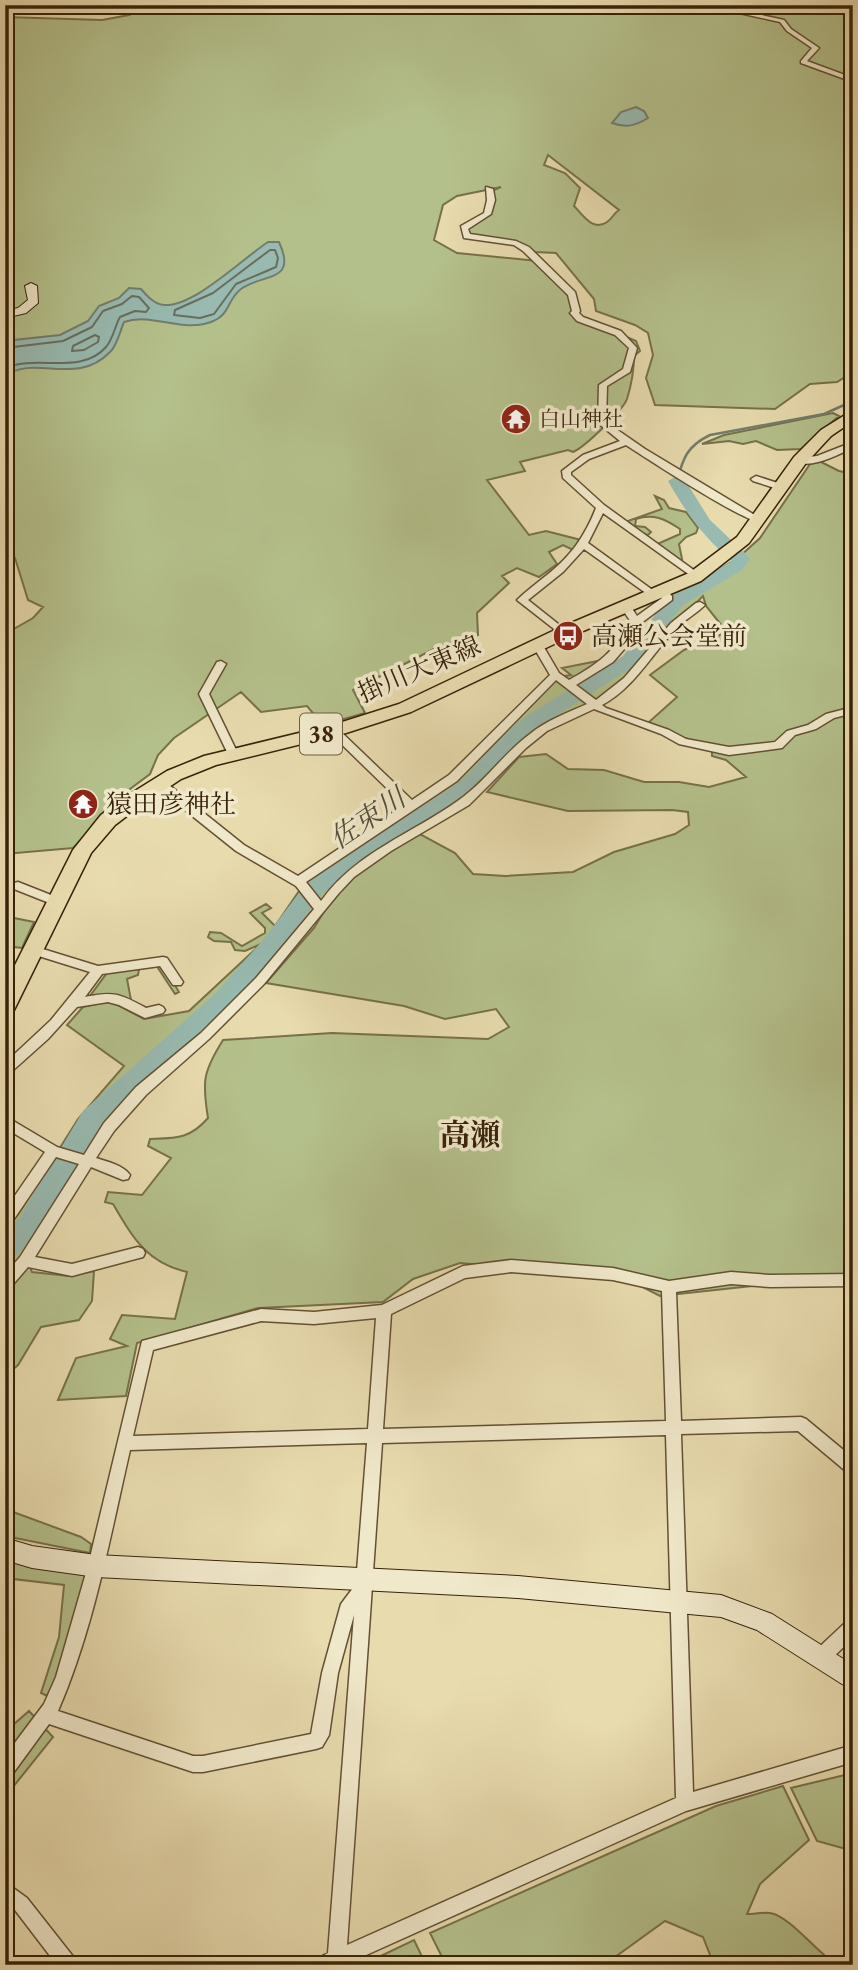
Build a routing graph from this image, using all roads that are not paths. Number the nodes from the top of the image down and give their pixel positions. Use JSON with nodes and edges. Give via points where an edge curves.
{"nodes":[{"id":1,"x":706,"y":5,"type":"edge"},
{"id":2,"x":853,"y":80,"type":"edge"},
{"id":3,"x":489,"y":189,"type":"dead end"},
{"id":4,"x":31,"y":286,"type":"dead end"},
{"id":5,"x":5,"y":315,"type":"edge"},
{"id":6,"x":851,"y":416,"type":"edge"},
{"id":7,"x":625,"y":442,"type":"junction"},
{"id":8,"x":853,"y":445,"type":"edge"},
{"id":9,"x":799,"y":461,"type":"junction"},
{"id":10,"x":755,"y":479,"type":"dead end"},
{"id":11,"x":781,"y":487,"type":"junction"},
{"id":12,"x":601,"y":507,"type":"junction"},
{"id":13,"x":758,"y":520,"type":"junction"},
{"id":14,"x":585,"y":545,"type":"junction"},
{"id":15,"x":697,"y":576,"type":"junction"},
{"id":16,"x":658,"y":592,"type":"junction"},
{"id":17,"x":700,"y":605,"type":"dead end"},
{"id":18,"x":625,"y":606,"type":"junction"},
{"id":19,"x":636,"y":622,"type":"junction"},
{"id":20,"x":564,"y":633,"type":"junction"},
{"id":21,"x":538,"y":646,"type":"junction"},
{"id":22,"x":221,"y":664,"type":"dead end"},
{"id":23,"x":555,"y":676,"type":"junction"},
{"id":24,"x":572,"y":686,"type":"junction"},
{"id":25,"x":594,"y":703,"type":"junction"},
{"id":26,"x":853,"y":710,"type":"edge"},
{"id":27,"x":334,"y":731,"type":"junction"},
{"id":28,"x":234,"y":756,"type":"junction"},
{"id":29,"x":160,"y":784,"type":"junction"},
{"id":30,"x":411,"y":805,"type":"junction"},
{"id":31,"x":299,"y":883,"type":"junction"},
{"id":32,"x":18,"y":886,"type":"dead end"},
{"id":33,"x":57,"y":902,"type":"junction"},
{"id":34,"x":319,"y":906,"type":"junction"},
{"id":35,"x":33,"y":950,"type":"junction"},
{"id":36,"x":98,"y":970,"type":"junction"},
{"id":37,"x":177,"y":982,"type":"dead end"},
{"id":38,"x":75,"y":1003,"type":"junction"},
{"id":39,"x":5,"y":1006,"type":"edge"},
{"id":40,"x":159,"y":1010,"type":"dead end"},
{"id":41,"x":5,"y":1070,"type":"edge"},
{"id":42,"x":5,"y":1121,"type":"edge"},
{"id":43,"x":52,"y":1151,"type":"junction"},
{"id":44,"x":88,"y":1162,"type":"junction"},
{"id":45,"x":123,"y":1175,"type":"dead end"},
{"id":46,"x":5,"y":1221,"type":"edge"},
{"id":47,"x":138,"y":1253,"type":"dead end"},
{"id":48,"x":25,"y":1261,"type":"junction"},
{"id":49,"x":853,"y":1280,"type":"edge"},
{"id":50,"x":5,"y":1284,"type":"edge"},
{"id":51,"x":669,"y":1287,"type":"junction"},
{"id":52,"x":384,"y":1311,"type":"junction"},
{"id":53,"x":672,"y":1428,"type":"junction"},
{"id":54,"x":377,"y":1438,"type":"junction"},
{"id":55,"x":125,"y":1443,"type":"junction"},
{"id":56,"x":853,"y":1468,"type":"edge"},
{"id":57,"x":5,"y":1549,"type":"edge"},
{"id":58,"x":96,"y":1566,"type":"junction"},
{"id":59,"x":364,"y":1583,"type":"junction"},
{"id":60,"x":678,"y":1600,"type":"junction"},
{"id":61,"x":853,"y":1627,"type":"edge"},
{"id":62,"x":821,"y":1657,"type":"junction"},
{"id":63,"x":853,"y":1679,"type":"edge"},
{"id":64,"x":46,"y":1714,"type":"junction"},
{"id":65,"x":853,"y":1754,"type":"edge"},
{"id":66,"x":5,"y":1770,"type":"edge"},
{"id":67,"x":685,"y":1803,"type":"junction"},
{"id":68,"x":5,"y":1891,"type":"edge"},
{"id":69,"x":330,"y":1961,"type":"edge"},
{"id":70,"x":69,"y":1965,"type":"edge"}],
"edges":[{"from":1,"to":2,"type":"street","via":[[782,21],[816,48],[803,62]]},
{"from":3,"to":7,"type":"street","via":[[487,214],[464,228],[464,233],[516,243],[572,294],[574,313],[580,319],[618,332],[633,348],[627,370],[603,386],[602,423]]},
{"from":4,"to":5,"type":"street","via":[[31,306]]},
{"from":6,"to":9,"type":"main road","name":"掛川大東線","number":"38","via":[[826,433]]},
{"from":7,"to":12,"type":"street","via":[[586,457],[567,471],[571,483]]},
{"from":7,"to":13,"type":"street","via":[[720,502]]},
{"from":8,"to":9,"type":"street","via":[[819,459]]},
{"from":9,"to":11,"type":"main road","name":"掛川大東線","number":"38"},
{"from":10,"to":11,"type":"street"},
{"from":11,"to":13,"type":"main road","name":"掛川大東線","number":"38"},
{"from":12,"to":14,"type":"street"},
{"from":12,"to":15,"type":"street"},
{"from":13,"to":15,"type":"main road","name":"掛川大東線","number":"38","via":[[731,551]]},
{"from":14,"to":16,"type":"street"},
{"from":14,"to":20,"type":"street","via":[[522,600]]},
{"from":15,"to":16,"type":"main road","name":"掛川大東線","number":"38"},
{"from":16,"to":18,"type":"main road","name":"掛川大東線","number":"38"},
{"from":16,"to":19,"type":"street","via":[[668,598]]},
{"from":17,"to":25,"type":"street","via":[[668,630],[625,682]]},
{"from":18,"to":19,"type":"street"},
{"from":18,"to":20,"type":"main road","name":"掛川大東線","number":"38"},
{"from":19,"to":24,"type":"street","via":[[616,656]]},
{"from":20,"to":21,"type":"main road","name":"掛川大東線","number":"38"},
{"from":21,"to":23,"type":"street"},
{"from":21,"to":27,"type":"main road","name":"掛川大東線","number":"38","via":[[405,708]]},
{"from":22,"to":28,"type":"street","via":[[204,694]]},
{"from":23,"to":24,"type":"street"},
{"from":23,"to":30,"type":"street","via":[[453,778]]},
{"from":24,"to":25,"type":"street"},
{"from":25,"to":26,"type":"street","via":[[683,742],[729,751],[778,745],[791,733]]},
{"from":25,"to":34,"type":"street","via":[[543,729],[464,803],[375,856]]},
{"from":27,"to":28,"type":"main road","name":"掛川大東線","number":"38"},
{"from":27,"to":30,"type":"street"},
{"from":28,"to":29,"type":"main road","name":"掛川大東線","number":"38","via":[[211,760]]},
{"from":29,"to":31,"type":"street","via":[[240,848]]},
{"from":29,"to":33,"type":"main road","name":"掛川大東線","number":"38","via":[[108,820],[83,850]]},
{"from":30,"to":31,"type":"street"},
{"from":31,"to":34,"type":"street"},
{"from":32,"to":33,"type":"street"},
{"from":33,"to":35,"type":"main road","name":"掛川大東線","number":"38"},
{"from":34,"to":44,"type":"street","via":[[260,981],[125,1109]]},
{"from":35,"to":36,"type":"street"},
{"from":35,"to":39,"type":"main road","name":"掛川大東線","number":"38"},
{"from":36,"to":37,"type":"street","via":[[163,961]]},
{"from":36,"to":38,"type":"street"},
{"from":38,"to":40,"type":"street","via":[[108,998],[145,1013]]},
{"from":38,"to":41,"type":"street"},
{"from":42,"to":43,"type":"street"},
{"from":43,"to":44,"type":"street"},
{"from":43,"to":46,"type":"street"},
{"from":44,"to":45,"type":"street"},
{"from":44,"to":48,"type":"street"},
{"from":47,"to":48,"type":"street","via":[[72,1270]]},
{"from":48,"to":50,"type":"street"},
{"from":49,"to":51,"type":"street","via":[[731,1279]]},
{"from":51,"to":52,"type":"street","via":[[613,1274],[511,1266],[463,1272]]},
{"from":51,"to":53,"type":"street"},
{"from":52,"to":54,"type":"street"},
{"from":52,"to":55,"type":"street","via":[[314,1318],[261,1315],[147,1345]]},
{"from":53,"to":54,"type":"street"},
{"from":53,"to":56,"type":"street","via":[[800,1424]]},
{"from":53,"to":60,"type":"street"},
{"from":54,"to":55,"type":"street"},
{"from":54,"to":59,"type":"street"},
{"from":55,"to":58,"type":"street"},
{"from":57,"to":58,"type":"street"},
{"from":58,"to":59,"type":"street"},
{"from":58,"to":64,"type":"street","via":[[64,1678]]},
{"from":59,"to":60,"type":"street","via":[[518,1587]]},
{"from":59,"to":64,"type":"street","via":[[349,1604],[316,1741],[203,1765]]},
{"from":59,"to":69,"type":"street"},
{"from":60,"to":62,"type":"street","via":[[721,1606],[764,1622]]},
{"from":60,"to":67,"type":"street"},
{"from":61,"to":62,"type":"street"},
{"from":62,"to":63,"type":"street"},
{"from":64,"to":66,"type":"street"},
{"from":65,"to":67,"type":"street"},
{"from":67,"to":69,"type":"street"},
{"from":68,"to":70,"type":"street","via":[[21,1904]]}]}
